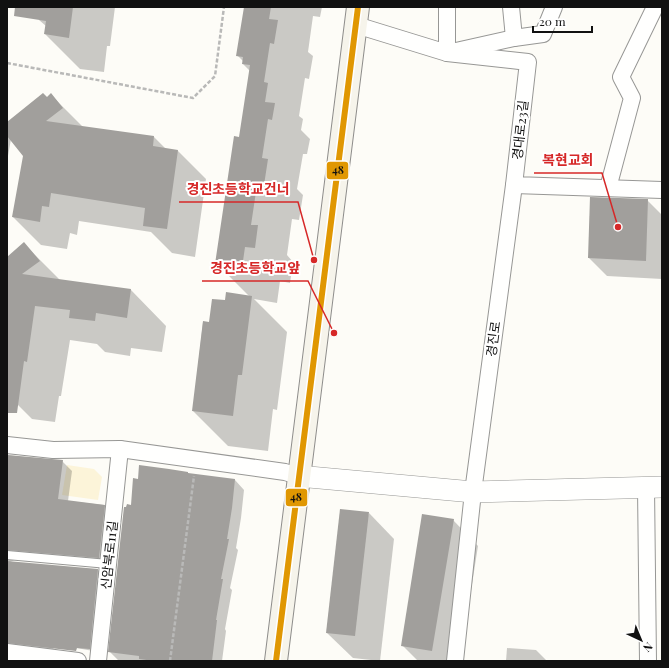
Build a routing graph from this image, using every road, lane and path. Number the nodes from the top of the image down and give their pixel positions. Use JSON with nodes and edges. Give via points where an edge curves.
{"nodes":[{"id":1,"x":224,"y":7,"type":"edge"},
{"id":2,"x":447,"y":7,"type":"edge"},
{"id":3,"x":511,"y":7,"type":"edge"},
{"id":4,"x":554,"y":7,"type":"edge"},
{"id":5,"x":655,"y":7,"type":"edge"},
{"id":6,"x":357,"y":16,"type":"edge"},
{"id":7,"x":514,"y":38,"type":"junction"},
{"id":8,"x":447,"y":53,"type":"junction"},
{"id":9,"x":7,"y":63,"type":"edge"},
{"id":10,"x":514,"y":186,"type":"junction"},
{"id":11,"x":608,"y":188,"type":"junction"},
{"id":12,"x":662,"y":190,"type":"edge"},
{"id":13,"x":7,"y":445,"type":"edge"},
{"id":14,"x":120,"y":449,"type":"junction"},
{"id":15,"x":196,"y":460,"type":"junction"},
{"id":16,"x":298,"y":476,"type":"junction"},
{"id":17,"x":654,"y":487,"type":"edge"},
{"id":18,"x":473,"y":492,"type":"junction"},
{"id":19,"x":7,"y":555,"type":"edge"},
{"id":20,"x":108,"y":564,"type":"junction"},
{"id":21,"x":655,"y":644,"type":"edge"},
{"id":22,"x":7,"y":652,"type":"edge"},
{"id":23,"x":78,"y":661,"type":"edge"},
{"id":24,"x":98,"y":661,"type":"edge"},
{"id":25,"x":170,"y":661,"type":"edge"},
{"id":26,"x":276,"y":661,"type":"edge"},
{"id":27,"x":456,"y":661,"type":"edge"},
{"id":28,"x":648,"y":661,"type":"edge"}],
"edges":[{"from":1,"to":9,"type":"path","via":[[215,76],[192,98]]},
{"from":2,"to":8,"type":"street"},
{"from":3,"to":7,"type":"street"},
{"from":4,"to":7,"type":"street","via":[[544,34]]},
{"from":5,"to":11,"type":"street","via":[[621,77],[632,98]]},
{"from":6,"to":8,"type":"street","name":"경대로23길"},
{"from":6,"to":16,"type":"main road"},
{"from":7,"to":8,"type":"street"},
{"from":8,"to":10,"type":"street","name":"경대로23길","via":[[528,62]]},
{"from":10,"to":11,"type":"street"},
{"from":10,"to":18,"type":"street","name":"경진로"},
{"from":11,"to":12,"type":"street"},
{"from":13,"to":14,"type":"street","via":[[53,450]]},
{"from":14,"to":15,"type":"street"},
{"from":14,"to":20,"type":"street","name":"신암북로11길"},
{"from":15,"to":16,"type":"street"},
{"from":15,"to":25,"type":"path"},
{"from":16,"to":18,"type":"street"},
{"from":16,"to":26,"type":"main road"},
{"from":17,"to":18,"type":"street"},
{"from":17,"to":21,"type":"street"},
{"from":18,"to":27,"type":"street","name":"경진로"},
{"from":19,"to":20,"type":"lane"},
{"from":20,"to":24,"type":"street","name":"신암북로11길"},
{"from":21,"to":28,"type":"street"},
{"from":22,"to":23,"type":"street"}]}
